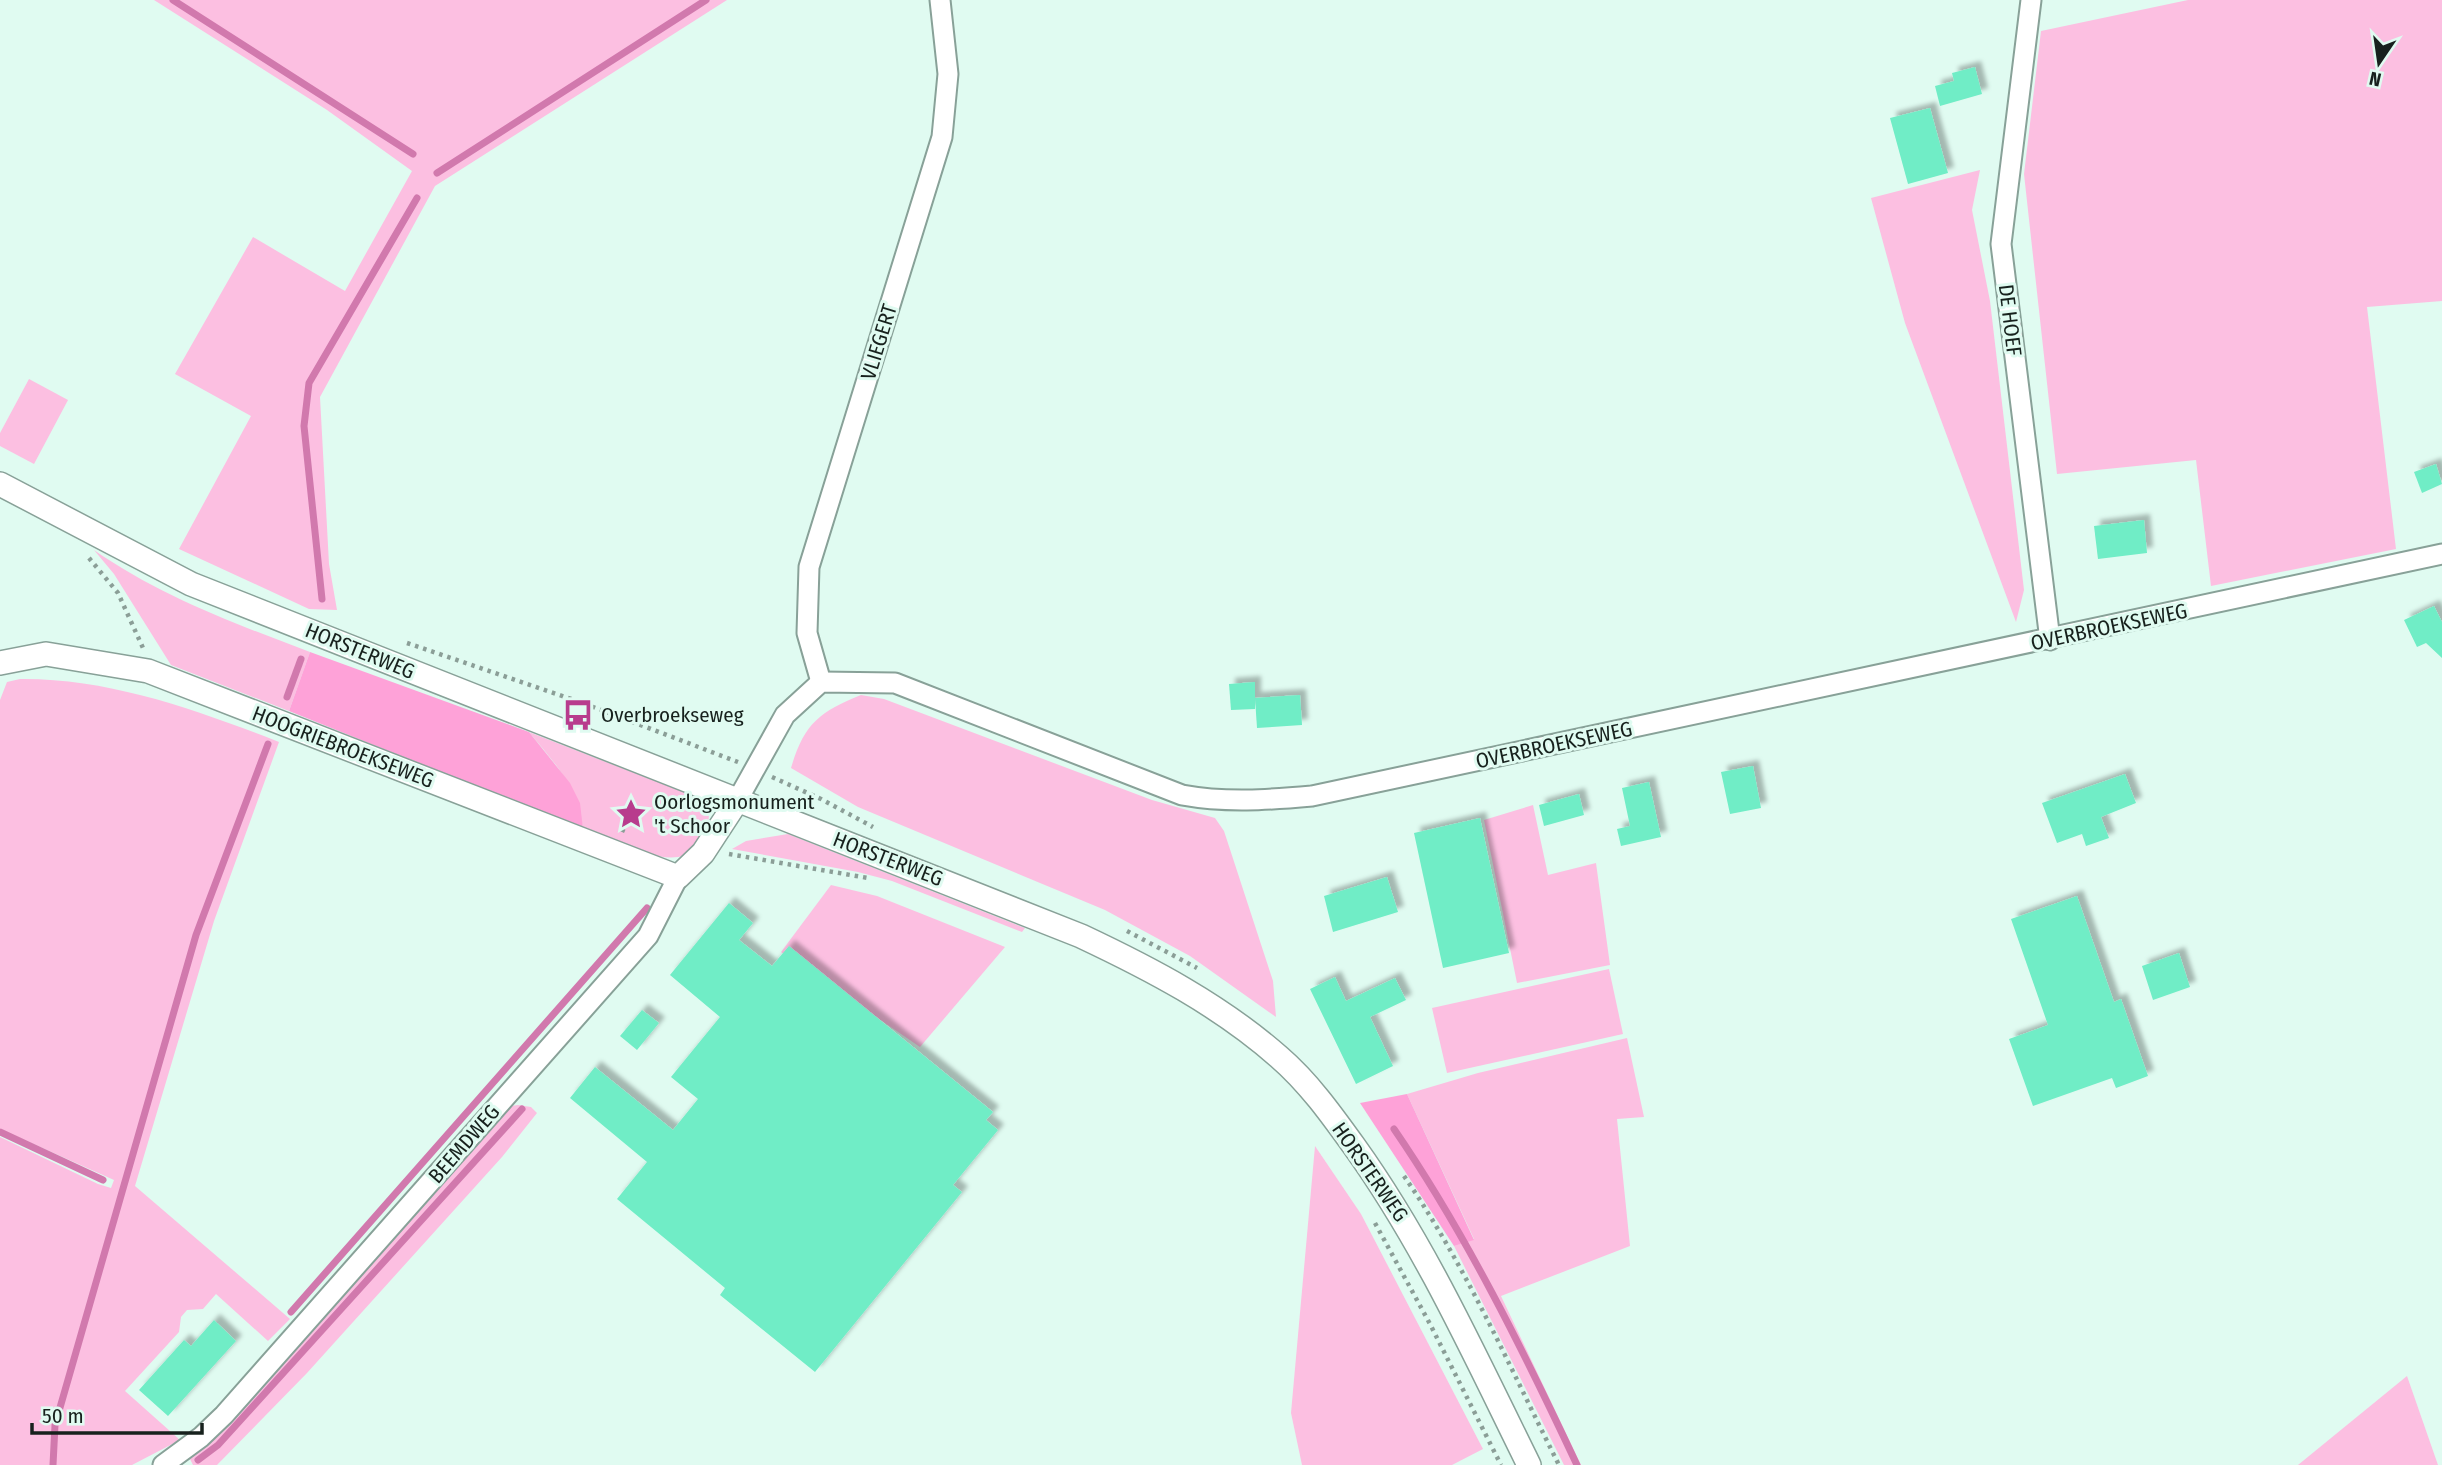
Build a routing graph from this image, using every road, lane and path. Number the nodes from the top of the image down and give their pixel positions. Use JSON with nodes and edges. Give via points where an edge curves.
{"nodes":[{"id":1,"x":940,"y":0,"type":"edge"},
{"id":2,"x":2031,"y":0,"type":"edge"},
{"id":3,"x":0,"y":484,"type":"edge"},
{"id":4,"x":2442,"y":554,"type":"edge"},
{"id":5,"x":87,"y":555,"type":"dead end"},
{"id":6,"x":398,"y":640,"type":"dead end"},
{"id":7,"x":2050,"y":640,"type":"junction"},
{"id":8,"x":0,"y":663,"type":"edge"},
{"id":9,"x":148,"y":671,"type":"junction"},
{"id":10,"x":821,"y":682,"type":"junction"},
{"id":11,"x":755,"y":769,"type":"junction"},
{"id":12,"x":737,"y":801,"type":"junction"},
{"id":13,"x":881,"y":831,"type":"dead end"},
{"id":14,"x":703,"y":853,"type":"junction"},
{"id":15,"x":678,"y":877,"type":"junction"},
{"id":16,"x":873,"y":879,"type":"dead end"},
{"id":17,"x":1121,"y":928,"type":"dead end"},
{"id":18,"x":1199,"y":971,"type":"dead end"},
{"id":19,"x":1398,"y":1168,"type":"dead end"},
{"id":20,"x":1372,"y":1217,"type":"dead end"},
{"id":21,"x":163,"y":1465,"type":"edge"},
{"id":22,"x":1501,"y":1465,"type":"edge"},
{"id":23,"x":1529,"y":1465,"type":"edge"},
{"id":24,"x":1559,"y":1465,"type":"edge"}],
"edges":[{"from":1,"to":10,"type":"street","name":"VLIEGERT","via":[[948,74],[942,137],[809,567],[807,633]]},
{"from":2,"to":7,"type":"street","name":"DE HOEF","via":[[2001,244]]},
{"from":3,"to":12,"type":"street","name":"HORSTERWEG","via":[[191,584]]},
{"from":4,"to":7,"type":"street","name":"OVERBROEKSEWEG"},
{"from":5,"to":9,"type":"path","via":[[118,593],[141,638]]},
{"from":6,"to":11,"type":"path","via":[[580,702]]},
{"from":7,"to":10,"type":"street","name":"OVERBROEKSEWEG","via":[[1312,796],[1250,802],[1182,795],[895,684]]},
{"from":8,"to":9,"type":"street","name":"HOOGRIEBROEKSEWEG","via":[[46,654]]},
{"from":9,"to":15,"type":"street","name":"HOOGRIEBROEKSEWEG"},
{"from":10,"to":11,"type":"street","via":[[785,715]]},
{"from":11,"to":12,"type":"street"},
{"from":11,"to":13,"type":"path"},
{"from":12,"to":14,"type":"street","name":"BEEMDWEG"},
{"from":12,"to":23,"type":"street","name":"HORSTERWEG","via":[[932,875],[1126,957],[1198,997],[1280,1058],[1317,1097],[1393,1202]]},
{"from":14,"to":15,"type":"street","name":"BEEMDWEG"},
{"from":14,"to":16,"type":"path"},
{"from":15,"to":21,"type":"street","name":"BEEMDWEG","via":[[648,936],[225,1415]]},
{"from":17,"to":18,"type":"path"},
{"from":19,"to":24,"type":"path","via":[[1426,1208]]},
{"from":20,"to":22,"type":"path"}]}
